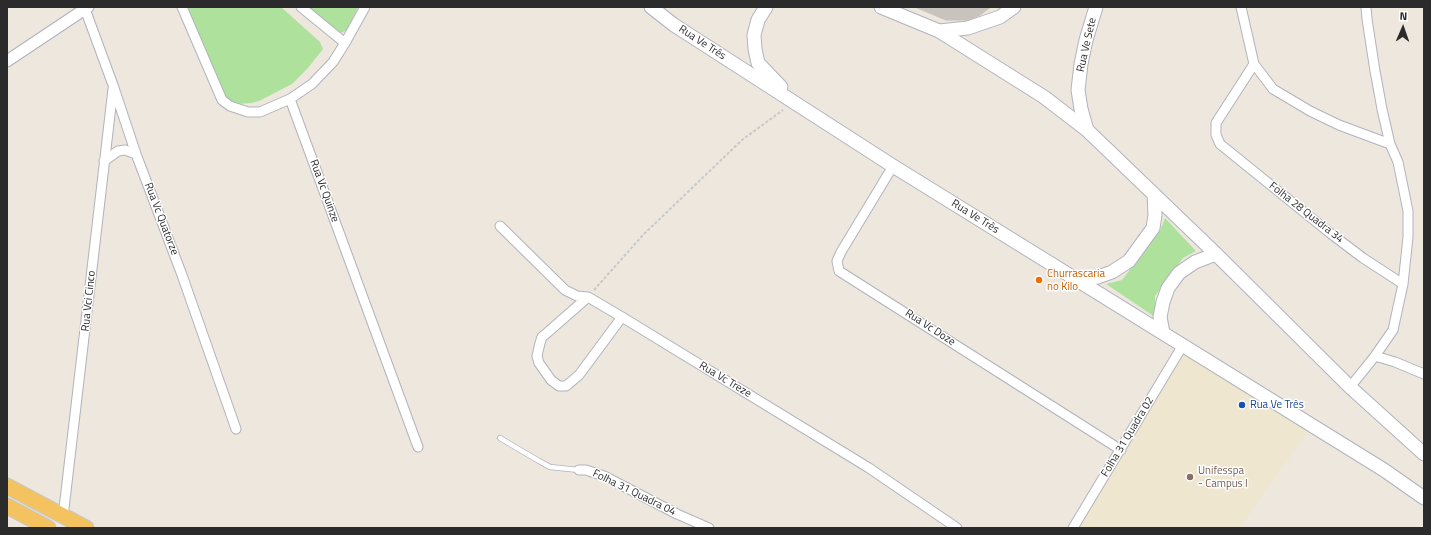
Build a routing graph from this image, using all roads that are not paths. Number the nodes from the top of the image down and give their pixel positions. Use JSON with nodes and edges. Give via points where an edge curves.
{"nodes":[{"id":1,"x":182,"y":7,"type":"edge"},
{"id":2,"x":301,"y":7,"type":"edge"},
{"id":3,"x":365,"y":7,"type":"edge"},
{"id":4,"x":651,"y":7,"type":"edge"},
{"id":5,"x":766,"y":7,"type":"edge"},
{"id":6,"x":881,"y":7,"type":"edge"},
{"id":7,"x":1014,"y":7,"type":"edge"},
{"id":8,"x":1096,"y":7,"type":"edge"},
{"id":9,"x":1241,"y":7,"type":"edge"},
{"id":10,"x":1366,"y":7,"type":"edge"},
{"id":11,"x":87,"y":8,"type":"edge"},
{"id":12,"x":939,"y":31,"type":"junction"},
{"id":13,"x":345,"y":43,"type":"junction"},
{"id":14,"x":7,"y":61,"type":"edge"},
{"id":15,"x":1254,"y":64,"type":"junction"},
{"id":16,"x":113,"y":85,"type":"junction"},
{"id":17,"x":290,"y":99,"type":"junction"},
{"id":18,"x":794,"y":102,"type":"junction"},
{"id":19,"x":1087,"y":130,"type":"junction"},
{"id":20,"x":1390,"y":144,"type":"junction"},
{"id":21,"x":136,"y":154,"type":"junction"},
{"id":22,"x":104,"y":161,"type":"junction"},
{"id":23,"x":893,"y":166,"type":"junction"},
{"id":24,"x":1154,"y":194,"type":"junction"},
{"id":25,"x":500,"y":226,"type":"dead end"},
{"id":26,"x":1216,"y":254,"type":"junction"},
{"id":27,"x":1076,"y":280,"type":"junction"},
{"id":28,"x":1403,"y":284,"type":"junction"},
{"id":29,"x":588,"y":297,"type":"junction"},
{"id":30,"x":622,"y":317,"type":"junction"},
{"id":31,"x":1163,"y":333,"type":"junction"},
{"id":32,"x":1183,"y":345,"type":"junction"},
{"id":33,"x":1375,"y":356,"type":"junction"},
{"id":34,"x":1424,"y":374,"type":"edge"},
{"id":35,"x":1350,"y":386,"type":"junction"},
{"id":36,"x":236,"y":429,"type":"dead end"},
{"id":37,"x":500,"y":438,"type":"dead end"},
{"id":38,"x":418,"y":447,"type":"dead end"},
{"id":39,"x":1121,"y":450,"type":"junction"},
{"id":40,"x":1424,"y":454,"type":"edge"},
{"id":41,"x":579,"y":470,"type":"joint"},
{"id":42,"x":7,"y":486,"type":"edge"},
{"id":43,"x":1424,"y":498,"type":"edge"},
{"id":44,"x":7,"y":506,"type":"edge"},
{"id":45,"x":63,"y":517,"type":"junction"},
{"id":46,"x":48,"y":528,"type":"edge"},
{"id":47,"x":86,"y":528,"type":"edge"},
{"id":48,"x":709,"y":528,"type":"edge"},
{"id":49,"x":957,"y":528,"type":"edge"},
{"id":50,"x":1073,"y":528,"type":"edge"}],
"edges":[{"from":1,"to":17,"type":"street","via":[[222,100],[230,106],[248,112],[260,112]]},
{"from":2,"to":13,"type":"street"},
{"from":3,"to":13,"type":"street"},
{"from":4,"to":18,"type":"main road","name":"Rua Ve Três","via":[[674,25]]},
{"from":5,"to":18,"type":"main road","via":[[758,20],[754,35],[758,63]]},
{"from":6,"to":12,"type":"main road"},
{"from":7,"to":12,"type":"main road","via":[[1000,17],[968,28]]},
{"from":8,"to":19,"type":"main road","name":"Rua Ve Sete","via":[[1086,40],[1078,90]]},
{"from":9,"to":15,"type":"street"},
{"from":10,"to":20,"type":"street","via":[[1379,94]]},
{"from":11,"to":14,"type":"street","name":"Rua Vc Quatorze"},
{"from":11,"to":16,"type":"street","name":"Rua Vc Quatorze"},
{"from":12,"to":19,"type":"main road","via":[[1044,97]]},
{"from":13,"to":17,"type":"street","via":[[333,62],[312,84]]},
{"from":15,"to":20,"type":"street","via":[[1279,93],[1339,125]]},
{"from":15,"to":28,"type":"street","name":"Folha 28 Quadra 34","via":[[1216,123],[1216,135],[1220,144],[1363,258]]},
{"from":16,"to":21,"type":"street","name":"Rua Vc Quatorze"},
{"from":16,"to":22,"type":"street","name":"Rua Vci Cinco"},
{"from":17,"to":38,"type":"street","name":"Rua Vc Quinze"},
{"from":18,"to":23,"type":"main road","name":"Rua Ve Três"},
{"from":19,"to":24,"type":"main road"},
{"from":20,"to":28,"type":"street","via":[[1398,162],[1408,211]]},
{"from":21,"to":22,"type":"street","via":[[118,151]]},
{"from":21,"to":36,"type":"street","name":"Rua Vc Quatorze"},
{"from":22,"to":45,"type":"street","name":"Rua Vci Cinco"},
{"from":23,"to":27,"type":"main road","name":"Rua Ve Três"},
{"from":23,"to":39,"type":"street","name":"Rua Vc Doze","via":[[841,252],[837,261],[839,271]]},
{"from":24,"to":26,"type":"main road"},
{"from":24,"to":27,"type":"main road","via":[[1153,228],[1128,261],[1112,272]]},
{"from":25,"to":29,"type":"street","name":"Rua Vc Treze","via":[[565,290]]},
{"from":26,"to":31,"type":"main road","via":[[1190,265],[1179,273],[1168,288],[1160,317]]},
{"from":26,"to":35,"type":"main road"},
{"from":27,"to":31,"type":"main road","name":"Rua Ve Três"},
{"from":28,"to":33,"type":"street","via":[[1393,330]]},
{"from":29,"to":30,"type":"street","name":"Rua Vc Treze"},
{"from":29,"to":30,"type":"street","via":[[542,337],[540,343],[537,356],[539,363],[559,386],[566,386],[579,375]]},
{"from":30,"to":49,"type":"street","name":"Rua Vc Treze","via":[[869,468]]},
{"from":31,"to":32,"type":"main road","name":"Rua Ve Três"},
{"from":32,"to":39,"type":"street","name":"Folha 31 Quadra 02"},
{"from":32,"to":43,"type":"main road","name":"Rua Ve Três","via":[[1384,470]]},
{"from":33,"to":34,"type":"street"},
{"from":33,"to":35,"type":"street"},
{"from":35,"to":40,"type":"main road"},
{"from":37,"to":41,"type":"lane","via":[[550,466]]},
{"from":39,"to":50,"type":"street","name":"Folha 31 Quadra 02"},
{"from":41,"to":48,"type":"street","name":"Folha 31 Quadra 04","via":[[604,476]]},
{"from":42,"to":45,"type":"highway"},
{"from":44,"to":46,"type":"highway"},
{"from":45,"to":47,"type":"highway"}]}
